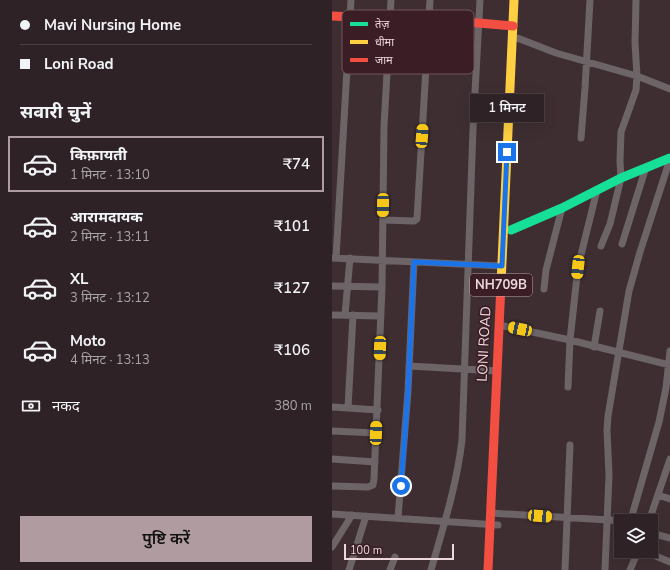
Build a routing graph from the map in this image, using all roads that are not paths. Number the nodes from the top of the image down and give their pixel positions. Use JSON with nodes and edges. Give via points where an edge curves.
{"nodes":[{"id":1,"x":351,"y":0,"type":"edge"},
{"id":2,"x":391,"y":0,"type":"edge"},
{"id":3,"x":430,"y":0,"type":"edge"},
{"id":4,"x":480,"y":0,"type":"edge"},
{"id":5,"x":514,"y":0,"type":"edge"},
{"id":6,"x":522,"y":0,"type":"edge"},
{"id":7,"x":590,"y":0,"type":"edge"},
{"id":8,"x":636,"y":0,"type":"edge"},
{"id":9,"x":350,"y":10,"type":"edge"},
{"id":10,"x":390,"y":10,"type":"edge"},
{"id":11,"x":430,"y":10,"type":"edge"},
{"id":12,"x":332,"y":16,"type":"edge"},
{"id":13,"x":342,"y":17,"type":"edge"},
{"id":14,"x":474,"y":23,"type":"edge"},
{"id":15,"x":479,"y":23,"type":"junction"},
{"id":16,"x":513,"y":26,"type":"junction"},
{"id":17,"x":516,"y":38,"type":"junction"},
{"id":18,"x":586,"y":61,"type":"junction"},
{"id":19,"x":346,"y":74,"type":"edge"},
{"id":20,"x":387,"y":74,"type":"edge"},
{"id":21,"x":426,"y":74,"type":"edge"},
{"id":22,"x":637,"y":76,"type":"junction"},
{"id":23,"x":670,"y":89,"type":"edge"},
{"id":24,"x":581,"y":138,"type":"dead end"},
{"id":25,"x":670,"y":158,"type":"edge"},
{"id":26,"x":646,"y":167,"type":"junction"},
{"id":27,"x":621,"y":178,"type":"junction"},
{"id":28,"x":597,"y":190,"type":"junction"},
{"id":29,"x":562,"y":208,"type":"junction"},
{"id":30,"x":383,"y":220,"type":"junction"},
{"id":31,"x":511,"y":230,"type":"junction"},
{"id":32,"x":622,"y":244,"type":"dead end"},
{"id":33,"x":601,"y":246,"type":"dead end"},
{"id":34,"x":334,"y":258,"type":"edge"},
{"id":35,"x":350,"y":258,"type":"junction"},
{"id":36,"x":382,"y":261,"type":"junction"},
{"id":37,"x":414,"y":262,"type":"junction"},
{"id":38,"x":468,"y":265,"type":"junction"},
{"id":39,"x":502,"y":266,"type":"junction"},
{"id":40,"x":332,"y":286,"type":"edge"},
{"id":41,"x":347,"y":286,"type":"junction"},
{"id":42,"x":382,"y":287,"type":"junction"},
{"id":43,"x":544,"y":289,"type":"dead end"},
{"id":44,"x":600,"y":311,"type":"dead end"},
{"id":45,"x":332,"y":315,"type":"edge"},
{"id":46,"x":345,"y":315,"type":"junction"},
{"id":47,"x":353,"y":316,"type":"junction"},
{"id":48,"x":381,"y":316,"type":"junction"},
{"id":49,"x":503,"y":326,"type":"junction"},
{"id":50,"x":570,"y":340,"type":"junction"},
{"id":51,"x":594,"y":347,"type":"junction"},
{"id":52,"x":670,"y":350,"type":"edge"},
{"id":53,"x":619,"y":352,"type":"junction"},
{"id":54,"x":669,"y":364,"type":"edge"},
{"id":55,"x":409,"y":366,"type":"junction"},
{"id":56,"x":464,"y":369,"type":"junction"},
{"id":57,"x":497,"y":372,"type":"junction"},
{"id":58,"x":568,"y":387,"type":"dead end"},
{"id":59,"x":332,"y":407,"type":"edge"},
{"id":60,"x":348,"y":408,"type":"junction"},
{"id":61,"x":378,"y":410,"type":"junction"},
{"id":62,"x":332,"y":431,"type":"edge"},
{"id":63,"x":376,"y":433,"type":"junction"},
{"id":64,"x":570,"y":445,"type":"dead end"},
{"id":65,"x":332,"y":459,"type":"edge"},
{"id":66,"x":670,"y":459,"type":"edge"},
{"id":67,"x":375,"y":462,"type":"junction"},
{"id":68,"x":332,"y":486,"type":"edge"},
{"id":69,"x":658,"y":495,"type":"junction"},
{"id":70,"x":670,"y":499,"type":"edge"},
{"id":71,"x":494,"y":513,"type":"junction"},
{"id":72,"x":332,"y":514,"type":"edge"},
{"id":73,"x":651,"y":514,"type":"edge"},
{"id":74,"x":352,"y":515,"type":"junction"},
{"id":75,"x":366,"y":516,"type":"junction"},
{"id":76,"x":398,"y":518,"type":"junction"},
{"id":77,"x":567,"y":518,"type":"junction"},
{"id":78,"x":607,"y":519,"type":"junction"},
{"id":79,"x":445,"y":522,"type":"junction"},
{"id":80,"x":494,"y":525,"type":"junction"},
{"id":81,"x":658,"y":535,"type":"edge"},
{"id":82,"x":670,"y":538,"type":"edge"},
{"id":83,"x":332,"y":546,"type":"edge"},
{"id":84,"x":658,"y":557,"type":"edge"},
{"id":85,"x":395,"y":558,"type":"dead end"},
{"id":86,"x":636,"y":558,"type":"edge"},
{"id":87,"x":670,"y":562,"type":"edge"},
{"id":88,"x":633,"y":569,"type":"edge"},
{"id":89,"x":349,"y":570,"type":"edge"},
{"id":90,"x":390,"y":570,"type":"edge"},
{"id":91,"x":431,"y":570,"type":"edge"},
{"id":92,"x":488,"y":570,"type":"edge"},
{"id":93,"x":496,"y":570,"type":"edge"},
{"id":94,"x":564,"y":570,"type":"edge"},
{"id":95,"x":605,"y":570,"type":"edge"}],
"edges":[{"from":1,"to":9,"type":"street"},
{"from":2,"to":10,"type":"street"},
{"from":3,"to":11,"type":"street"},
{"from":4,"to":15,"type":"street"},
{"from":5,"to":16,"type":"main road","name":"LONI ROAD","number":"NH709B"},
{"from":6,"to":17,"type":"main road","name":"LONI ROAD","number":"NH709B"},
{"from":7,"to":18,"type":"street"},
{"from":8,"to":22,"type":"street"},
{"from":12,"to":13,"type":"main road"},
{"from":14,"to":15,"type":"main road"},
{"from":15,"to":16,"type":"main road"},
{"from":15,"to":38,"type":"street"},
{"from":16,"to":17,"type":"main road","name":"LONI ROAD","number":"NH709B"},
{"from":17,"to":18,"type":"street"},
{"from":17,"to":31,"type":"main road","name":"LONI ROAD","number":"NH709B"},
{"from":17,"to":39,"type":"main road","name":"LONI ROAD","number":"NH709B"},
{"from":18,"to":22,"type":"street"},
{"from":18,"to":24,"type":"street"},
{"from":19,"to":34,"type":"street"},
{"from":20,"to":30,"type":"street"},
{"from":21,"to":30,"type":"street","via":[[417,219]]},
{"from":22,"to":23,"type":"street"},
{"from":22,"to":27,"type":"street","via":[[636,90],[622,132]]},
{"from":25,"to":26,"type":"main road"},
{"from":25,"to":53,"type":"street","via":[[629,291]]},
{"from":26,"to":27,"type":"main road"},
{"from":26,"to":32,"type":"street"},
{"from":27,"to":28,"type":"main road"},
{"from":27,"to":33,"type":"street","via":[[610,224]]},
{"from":28,"to":29,"type":"main road"},
{"from":28,"to":50,"type":"street","via":[[578,267]]},
{"from":29,"to":31,"type":"main road"},
{"from":29,"to":43,"type":"street","via":[[546,270]]},
{"from":30,"to":36,"type":"street"},
{"from":31,"to":49,"type":"main road","name":"LONI ROAD","number":"NH709B"},
{"from":34,"to":35,"type":"street"},
{"from":35,"to":36,"type":"street"},
{"from":35,"to":41,"type":"street"},
{"from":36,"to":37,"type":"street"},
{"from":36,"to":42,"type":"street"},
{"from":37,"to":38,"type":"street"},
{"from":37,"to":55,"type":"street"},
{"from":38,"to":39,"type":"street"},
{"from":38,"to":56,"type":"street"},
{"from":39,"to":49,"type":"main road","name":"LONI ROAD","number":"NH709B"},
{"from":40,"to":41,"type":"street"},
{"from":41,"to":42,"type":"street"},
{"from":41,"to":46,"type":"street"},
{"from":42,"to":48,"type":"street"},
{"from":44,"to":51,"type":"street"},
{"from":45,"to":46,"type":"street"},
{"from":46,"to":47,"type":"street"},
{"from":47,"to":48,"type":"street"},
{"from":47,"to":60,"type":"street"},
{"from":48,"to":61,"type":"street"},
{"from":49,"to":50,"type":"street"},
{"from":49,"to":57,"type":"main road","name":"LONI ROAD","number":"NH709B"},
{"from":49,"to":71,"type":"main road","name":"LONI ROAD","number":"NH709B"},
{"from":50,"to":51,"type":"street"},
{"from":50,"to":58,"type":"street"},
{"from":51,"to":53,"type":"street"},
{"from":52,"to":54,"type":"street"},
{"from":53,"to":54,"type":"street"},
{"from":53,"to":78,"type":"street","via":[[608,416]]},
{"from":54,"to":78,"type":"street","via":[[659,422],[632,515],[628,521]]},
{"from":55,"to":56,"type":"street"},
{"from":55,"to":76,"type":"street"},
{"from":56,"to":57,"type":"street"},
{"from":56,"to":79,"type":"street","via":[[461,451]]},
{"from":57,"to":71,"type":"main road","name":"LONI ROAD","number":"NH709B"},
{"from":59,"to":60,"type":"street"},
{"from":60,"to":61,"type":"street"},
{"from":61,"to":63,"type":"street"},
{"from":62,"to":63,"type":"street"},
{"from":63,"to":67,"type":"street"},
{"from":64,"to":77,"type":"street"},
{"from":65,"to":67,"type":"street"},
{"from":66,"to":69,"type":"street"},
{"from":67,"to":68,"type":"street","via":[[374,483],[371,487]]},
{"from":69,"to":70,"type":"street"},
{"from":69,"to":73,"type":"street"},
{"from":71,"to":77,"type":"street"},
{"from":71,"to":80,"type":"main road","name":"LONI ROAD","number":"NH709B"},
{"from":72,"to":74,"type":"street"},
{"from":74,"to":75,"type":"street"},
{"from":74,"to":83,"type":"street"},
{"from":75,"to":76,"type":"street"},
{"from":75,"to":89,"type":"street"},
{"from":76,"to":79,"type":"street"},
{"from":77,"to":78,"type":"street"},
{"from":77,"to":94,"type":"street"},
{"from":78,"to":95,"type":"street"},
{"from":79,"to":80,"type":"street"},
{"from":79,"to":91,"type":"street"},
{"from":80,"to":92,"type":"main road","name":"LONI ROAD","number":"NH709B"},
{"from":80,"to":93,"type":"main road","name":"LONI ROAD","number":"NH709B"},
{"from":81,"to":82,"type":"street"},
{"from":84,"to":87,"type":"street"},
{"from":85,"to":90,"type":"street"},
{"from":86,"to":88,"type":"street"}]}
